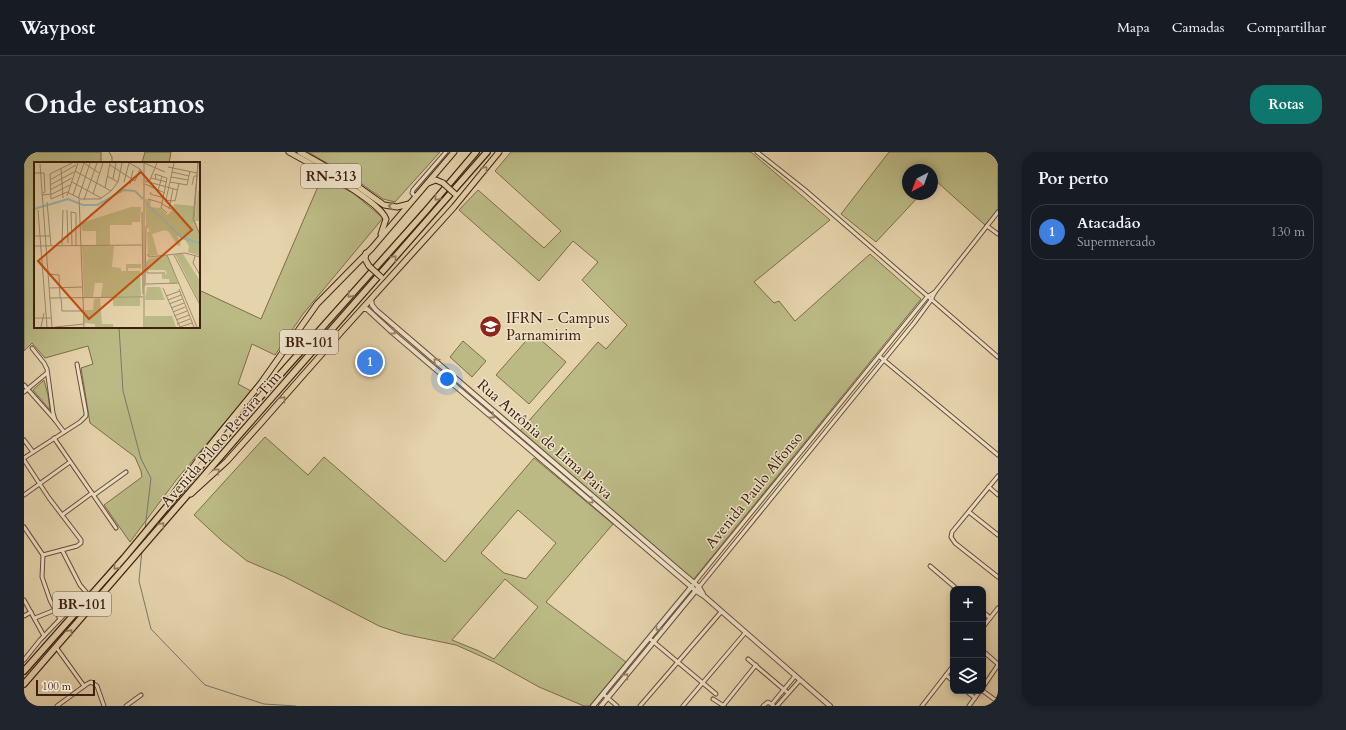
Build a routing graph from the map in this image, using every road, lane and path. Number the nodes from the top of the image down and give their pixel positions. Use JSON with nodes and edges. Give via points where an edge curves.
{"nodes":[{"id":1,"x":289,"y":152,"type":"edge"},
{"id":2,"x":300,"y":152,"type":"edge"},
{"id":3,"x":446,"y":152,"type":"edge"},
{"id":4,"x":454,"y":152,"type":"edge"},
{"id":5,"x":476,"y":152,"type":"edge"},
{"id":6,"x":487,"y":152,"type":"edge"},
{"id":7,"x":499,"y":152,"type":"edge"},
{"id":8,"x":757,"y":152,"type":"edge"},
{"id":9,"x":427,"y":183,"type":"junction"},
{"id":10,"x":416,"y":196,"type":"junction"},
{"id":11,"x":409,"y":204,"type":"junction"},
{"id":12,"x":454,"y":207,"type":"junction"},
{"id":13,"x":998,"y":212,"type":"edge"},
{"id":14,"x":987,"y":226,"type":"junction"},
{"id":15,"x":998,"y":234,"type":"edge"},
{"id":16,"x":379,"y":239,"type":"junction"},
{"id":17,"x":366,"y":253,"type":"junction"},
{"id":18,"x":392,"y":277,"type":"junction"},
{"id":19,"x":935,"y":292,"type":"junction"},
{"id":20,"x":927,"y":297,"type":"junction"},
{"id":21,"x":371,"y":299,"type":"junction"},
{"id":22,"x":931,"y":300,"type":"junction"},
{"id":23,"x":363,"y":309,"type":"junction"},
{"id":24,"x":406,"y":336,"type":"junction"},
{"id":25,"x":402,"y":340,"type":"junction"},
{"id":26,"x":32,"y":348,"type":"dead end"},
{"id":27,"x":879,"y":356,"type":"junction"},
{"id":28,"x":998,"y":357,"type":"edge"},
{"id":29,"x":884,"y":360,"type":"junction"},
{"id":30,"x":78,"y":364,"type":"dead end"},
{"id":31,"x":449,"y":372,"type":"junction"},
{"id":32,"x":47,"y":373,"type":"junction"},
{"id":33,"x":444,"y":376,"type":"junction"},
{"id":34,"x":863,"y":376,"type":"junction"},
{"id":35,"x":868,"y":379,"type":"junction"},
{"id":36,"x":24,"y":385,"type":"edge"},
{"id":37,"x":28,"y":390,"type":"junction"},
{"id":38,"x":24,"y":392,"type":"edge"},
{"id":39,"x":55,"y":420,"type":"junction"},
{"id":40,"x":64,"y":432,"type":"junction"},
{"id":41,"x":54,"y":438,"type":"junction"},
{"id":42,"x":24,"y":440,"type":"edge"},
{"id":43,"x":33,"y":452,"type":"junction"},
{"id":44,"x":998,"y":455,"type":"edge"},
{"id":45,"x":24,"y":459,"type":"edge"},
{"id":46,"x":70,"y":462,"type":"junction"},
{"id":47,"x":126,"y":472,"type":"dead end"},
{"id":48,"x":998,"y":476,"type":"edge"},
{"id":49,"x":39,"y":483,"type":"junction"},
{"id":50,"x":989,"y":487,"type":"junction"},
{"id":51,"x":767,"y":493,"type":"junction"},
{"id":52,"x":93,"y":494,"type":"junction"},
{"id":53,"x":24,"y":495,"type":"edge"},
{"id":54,"x":998,"y":495,"type":"edge"},
{"id":55,"x":772,"y":497,"type":"junction"},
{"id":56,"x":185,"y":499,"type":"junction"},
{"id":57,"x":969,"y":512,"type":"junction"},
{"id":58,"x":62,"y":515,"type":"junction"},
{"id":59,"x":158,"y":516,"type":"junction"},
{"id":60,"x":24,"y":527,"type":"edge"},
{"id":61,"x":116,"y":528,"type":"dead end"},
{"id":62,"x":998,"y":535,"type":"edge"},
{"id":63,"x":62,"y":550,"type":"junction"},
{"id":64,"x":43,"y":555,"type":"junction"},
{"id":65,"x":930,"y":566,"type":"dead end"},
{"id":66,"x":998,"y":577,"type":"edge"},
{"id":67,"x":693,"y":585,"type":"junction"},
{"id":68,"x":953,"y":586,"type":"edge"},
{"id":69,"x":697,"y":589,"type":"junction"},
{"id":70,"x":24,"y":600,"type":"edge"},
{"id":71,"x":998,"y":609,"type":"edge"},
{"id":72,"x":55,"y":610,"type":"junction"},
{"id":73,"x":31,"y":612,"type":"junction"},
{"id":74,"x":721,"y":612,"type":"junction"},
{"id":75,"x":670,"y":613,"type":"junction"},
{"id":76,"x":986,"y":615,"type":"edge"},
{"id":77,"x":24,"y":616,"type":"edge"},
{"id":78,"x":674,"y":617,"type":"junction"},
{"id":79,"x":35,"y":618,"type":"junction"},
{"id":80,"x":990,"y":618,"type":"junction"},
{"id":81,"x":60,"y":619,"type":"junction"},
{"id":82,"x":986,"y":623,"type":"edge"},
{"id":83,"x":745,"y":633,"type":"junction"},
{"id":84,"x":44,"y":636,"type":"junction"},
{"id":85,"x":649,"y":638,"type":"junction"},
{"id":86,"x":654,"y":641,"type":"junction"},
{"id":87,"x":56,"y":647,"type":"junction"},
{"id":88,"x":986,"y":654,"type":"edge"},
{"id":89,"x":748,"y":659,"type":"dead end"},
{"id":90,"x":24,"y":660,"type":"edge"},
{"id":91,"x":678,"y":662,"type":"junction"},
{"id":92,"x":998,"y":664,"type":"edge"},
{"id":93,"x":756,"y":665,"type":"junction"},
{"id":94,"x":950,"y":670,"type":"edge"},
{"id":95,"x":24,"y":671,"type":"edge"},
{"id":96,"x":946,"y":675,"type":"junction"},
{"id":97,"x":795,"y":676,"type":"junction"},
{"id":98,"x":950,"y":678,"type":"edge"},
{"id":99,"x":800,"y":680,"type":"junction"},
{"id":100,"x":986,"y":682,"type":"edge"},
{"id":101,"x":702,"y":683,"type":"junction"},
{"id":102,"x":24,"y":684,"type":"edge"},
{"id":103,"x":84,"y":686,"type":"junction"},
{"id":104,"x":784,"y":690,"type":"junction"},
{"id":105,"x":788,"y":693,"type":"junction"},
{"id":106,"x":986,"y":693,"type":"edge"},
{"id":107,"x":603,"y":694,"type":"junction"},
{"id":108,"x":716,"y":694,"type":"dead end"},
{"id":109,"x":970,"y":694,"type":"edge"},
{"id":110,"x":978,"y":694,"type":"edge"},
{"id":111,"x":141,"y":695,"type":"dead end"},
{"id":112,"x":778,"y":697,"type":"junction"},
{"id":113,"x":608,"y":698,"type":"junction"},
{"id":114,"x":975,"y":698,"type":"junction"},
{"id":115,"x":713,"y":699,"type":"dead end"},
{"id":116,"x":782,"y":700,"type":"junction"},
{"id":117,"x":998,"y":702,"type":"edge"},
{"id":118,"x":774,"y":705,"type":"edge"},
{"id":119,"x":57,"y":706,"type":"edge"},
{"id":120,"x":104,"y":706,"type":"edge"},
{"id":121,"x":126,"y":706,"type":"edge"},
{"id":122,"x":593,"y":706,"type":"edge"},
{"id":123,"x":601,"y":706,"type":"edge"},
{"id":124,"x":617,"y":706,"type":"edge"},
{"id":125,"x":640,"y":706,"type":"edge"},
{"id":126,"x":683,"y":706,"type":"edge"},
{"id":127,"x":724,"y":706,"type":"edge"},
{"id":128,"x":763,"y":706,"type":"edge"},
{"id":129,"x":830,"y":706,"type":"edge"},
{"id":130,"x":922,"y":706,"type":"edge"},
{"id":131,"x":968,"y":706,"type":"edge"}],
"edges":[{"from":1,"to":16,"type":"main road","number":"RN-313","via":[[380,209],[386,219]]},
{"from":11,"to":2,"type":"main road","number":"RN-313","one_way":true,"via":[[395,207],[382,204],[346,178]]},
{"from":3,"to":10,"type":"street","via":[[413,190],[412,193]]},
{"from":4,"to":9,"type":"main road"},
{"from":5,"to":59,"type":"highway","name":"Avenida Piloto Pereira Tim","number":"BR-101","one_way":true},
{"from":56,"to":6,"type":"highway","name":"Avenida Piloto Pereira Tim","number":"BR-101","one_way":true},
{"from":12,"to":7,"type":"main road","one_way":true},
{"from":8,"to":20,"type":"street","via":[[805,190]]},
{"from":9,"to":10,"type":"main road"},
{"from":9,"to":12,"type":"main road","bridge":true,"via":[[436,180],[443,183],[455,194]]},
{"from":10,"to":11,"type":"main road"},
{"from":11,"to":16,"type":"main road"},
{"from":12,"to":18,"type":"main road"},
{"from":13,"to":14,"type":"street","name":"Avenida Paulo Alfonso"},
{"from":14,"to":15,"type":"street"},
{"from":14,"to":19,"type":"street","name":"Avenida Paulo Alfonso"},
{"from":16,"to":17,"type":"main road"},
{"from":17,"to":18,"type":"main road","bridge":true,"via":[[366,262],[369,266],[381,277]]},
{"from":17,"to":59,"type":"main road","via":[[317,304],[261,384],[199,459]]},
{"from":18,"to":21,"type":"main road"},
{"from":19,"to":20,"type":"street","name":"Avenida Paulo Alfonso"},
{"from":19,"to":22,"type":"street","name":"Avenida Paulo Alfonso"},
{"from":20,"to":22,"type":"street"},
{"from":20,"to":27,"type":"street","name":"Avenida Paulo Alfonso"},
{"from":21,"to":23,"type":"main road"},
{"from":21,"to":24,"type":"street","name":"Rua Antônia de Lima Paiva","via":[[373,306]]},
{"from":22,"to":28,"type":"street"},
{"from":22,"to":29,"type":"street","name":"Avenida Paulo Alfonso"},
{"from":23,"to":25,"type":"street","name":"Rua Antônia de Lima Paiva","one_way":true,"via":[[367,309]]},
{"from":56,"to":23,"type":"main road","one_way":true,"via":[[227,461]]},
{"from":24,"to":25,"type":"street"},
{"from":31,"to":24,"type":"street","name":"Rua Antônia de Lima Paiva","one_way":true},
{"from":25,"to":33,"type":"street","name":"Rua Antônia de Lima Paiva"},
{"from":26,"to":32,"type":"street","via":[[44,363]]},
{"from":27,"to":29,"type":"street"},
{"from":27,"to":34,"type":"street","name":"Avenida Paulo Alfonso"},
{"from":29,"to":35,"type":"street","name":"Avenida Paulo Alfonso"},
{"from":29,"to":44,"type":"street"},
{"from":30,"to":40,"type":"street","via":[[85,418]]},
{"from":31,"to":33,"type":"street"},
{"from":31,"to":67,"type":"street","name":"Rua Antônia de Lima Paiva"},
{"from":32,"to":37,"type":"street"},
{"from":32,"to":39,"type":"street"},
{"from":33,"to":67,"type":"street","name":"Rua Antônia de Lima Paiva","one_way":true},
{"from":34,"to":35,"type":"street"},
{"from":34,"to":51,"type":"street","name":"Avenida Paulo Alfonso"},
{"from":35,"to":55,"type":"street","name":"Avenida Paulo Alfonso"},
{"from":36,"to":37,"type":"street"},
{"from":37,"to":38,"type":"street"},
{"from":37,"to":39,"type":"street"},
{"from":39,"to":40,"type":"street"},
{"from":40,"to":41,"type":"street"},
{"from":41,"to":43,"type":"street"},
{"from":41,"to":46,"type":"street"},
{"from":42,"to":43,"type":"street"},
{"from":43,"to":45,"type":"street"},
{"from":45,"to":49,"type":"street"},
{"from":46,"to":49,"type":"street"},
{"from":46,"to":52,"type":"street"},
{"from":47,"to":52,"type":"street"},
{"from":48,"to":50,"type":"street"},
{"from":49,"to":53,"type":"street"},
{"from":49,"to":58,"type":"street"},
{"from":50,"to":54,"type":"street"},
{"from":50,"to":57,"type":"street"},
{"from":51,"to":55,"type":"street"},
{"from":51,"to":67,"type":"street","name":"Avenida Paulo Alfonso"},
{"from":52,"to":58,"type":"street"},
{"from":52,"to":61,"type":"street"},
{"from":55,"to":69,"type":"street","name":"Avenida Paulo Alfonso"},
{"from":87,"to":56,"type":"highway","name":"Avenida Piloto Pereira Tim","number":"BR-101","one_way":true},
{"from":57,"to":62,"type":"street"},
{"from":57,"to":66,"type":"street","via":[[951,534],[951,538]]},
{"from":58,"to":63,"type":"street","via":[[82,542]]},
{"from":59,"to":95,"type":"highway","name":"Avenida Piloto Pereira Tim","number":"BR-101","one_way":true},
{"from":60,"to":64,"type":"street"},
{"from":63,"to":64,"type":"street"},
{"from":63,"to":81,"type":"street","via":[[86,592]]},
{"from":64,"to":72,"type":"street","via":[[42,577]]},
{"from":65,"to":68,"type":"street"},
{"from":67,"to":69,"type":"street","name":"Rua Antônia de Lima Paiva"},
{"from":67,"to":75,"type":"street","name":"Avenida Paulo Alfonso"},
{"from":69,"to":74,"type":"street","name":"Rua Antônia de Lima Paiva"},
{"from":69,"to":78,"type":"street","name":"Avenida Paulo Alfonso"},
{"from":70,"to":73,"type":"street"},
{"from":71,"to":80,"type":"street"},
{"from":72,"to":79,"type":"street"},
{"from":72,"to":81,"type":"street"},
{"from":73,"to":77,"type":"street"},
{"from":73,"to":79,"type":"street"},
{"from":74,"to":83,"type":"street","name":"Rua Antônia de Lima Paiva"},
{"from":74,"to":91,"type":"street"},
{"from":75,"to":78,"type":"street"},
{"from":75,"to":85,"type":"street","name":"Avenida Paulo Alfonso","one_way":true},
{"from":76,"to":80,"type":"street"},
{"from":78,"to":86,"type":"street","name":"Avenida Paulo Alfonso"},
{"from":79,"to":84,"type":"street"},
{"from":80,"to":82,"type":"street"},
{"from":81,"to":84,"type":"street"},
{"from":83,"to":97,"type":"street","name":"Rua Antônia de Lima Paiva"},
{"from":83,"to":101,"type":"street"},
{"from":84,"to":90,"type":"street"},
{"from":85,"to":86,"type":"street"},
{"from":85,"to":107,"type":"street","name":"Avenida Paulo Alfonso"},
{"from":86,"to":91,"type":"street"},
{"from":113,"to":86,"type":"street","name":"Avenida Paulo Alfonso","one_way":true},
{"from":87,"to":102,"type":"highway","name":"Avenida Piloto Pereira Tim","number":"BR-101"},
{"from":87,"to":103,"type":"street"},
{"from":88,"to":92,"type":"street"},
{"from":89,"to":93,"type":"street"},
{"from":91,"to":101,"type":"street"},
{"from":91,"to":125,"type":"street"},
{"from":92,"to":100,"type":"street"},
{"from":93,"to":104,"type":"street"},
{"from":93,"to":127,"type":"street"},
{"from":94,"to":96,"type":"street"},
{"from":96,"to":98,"type":"street"},
{"from":96,"to":130,"type":"street"},
{"from":97,"to":99,"type":"street","name":"Rua Antônia de Lima Paiva"},
{"from":97,"to":104,"type":"street"},
{"from":99,"to":105,"type":"street"},
{"from":99,"to":129,"type":"street","name":"Rua Antônia de Lima Paiva"},
{"from":101,"to":108,"type":"street"},
{"from":101,"to":126,"type":"street"},
{"from":103,"to":119,"type":"street"},
{"from":103,"to":120,"type":"street","via":[[89,682],[96,684]]},
{"from":104,"to":105,"type":"street"},
{"from":104,"to":112,"type":"street"},
{"from":105,"to":116,"type":"street"},
{"from":106,"to":117,"type":"street"},
{"from":107,"to":113,"type":"street"},
{"from":107,"to":122,"type":"street","name":"Avenida Paulo Alfonso"},
{"from":109,"to":114,"type":"street"},
{"from":110,"to":114,"type":"street"},
{"from":111,"to":121,"type":"street"},
{"from":112,"to":116,"type":"street"},
{"from":112,"to":118,"type":"street"},
{"from":113,"to":123,"type":"street","name":"Avenida Paulo Alfonso"},
{"from":113,"to":124,"type":"street"},
{"from":114,"to":131,"type":"street"},
{"from":115,"to":127,"type":"street"},
{"from":116,"to":118,"type":"street"},
{"from":118,"to":128,"type":"street","via":[[768,702]]}]}
